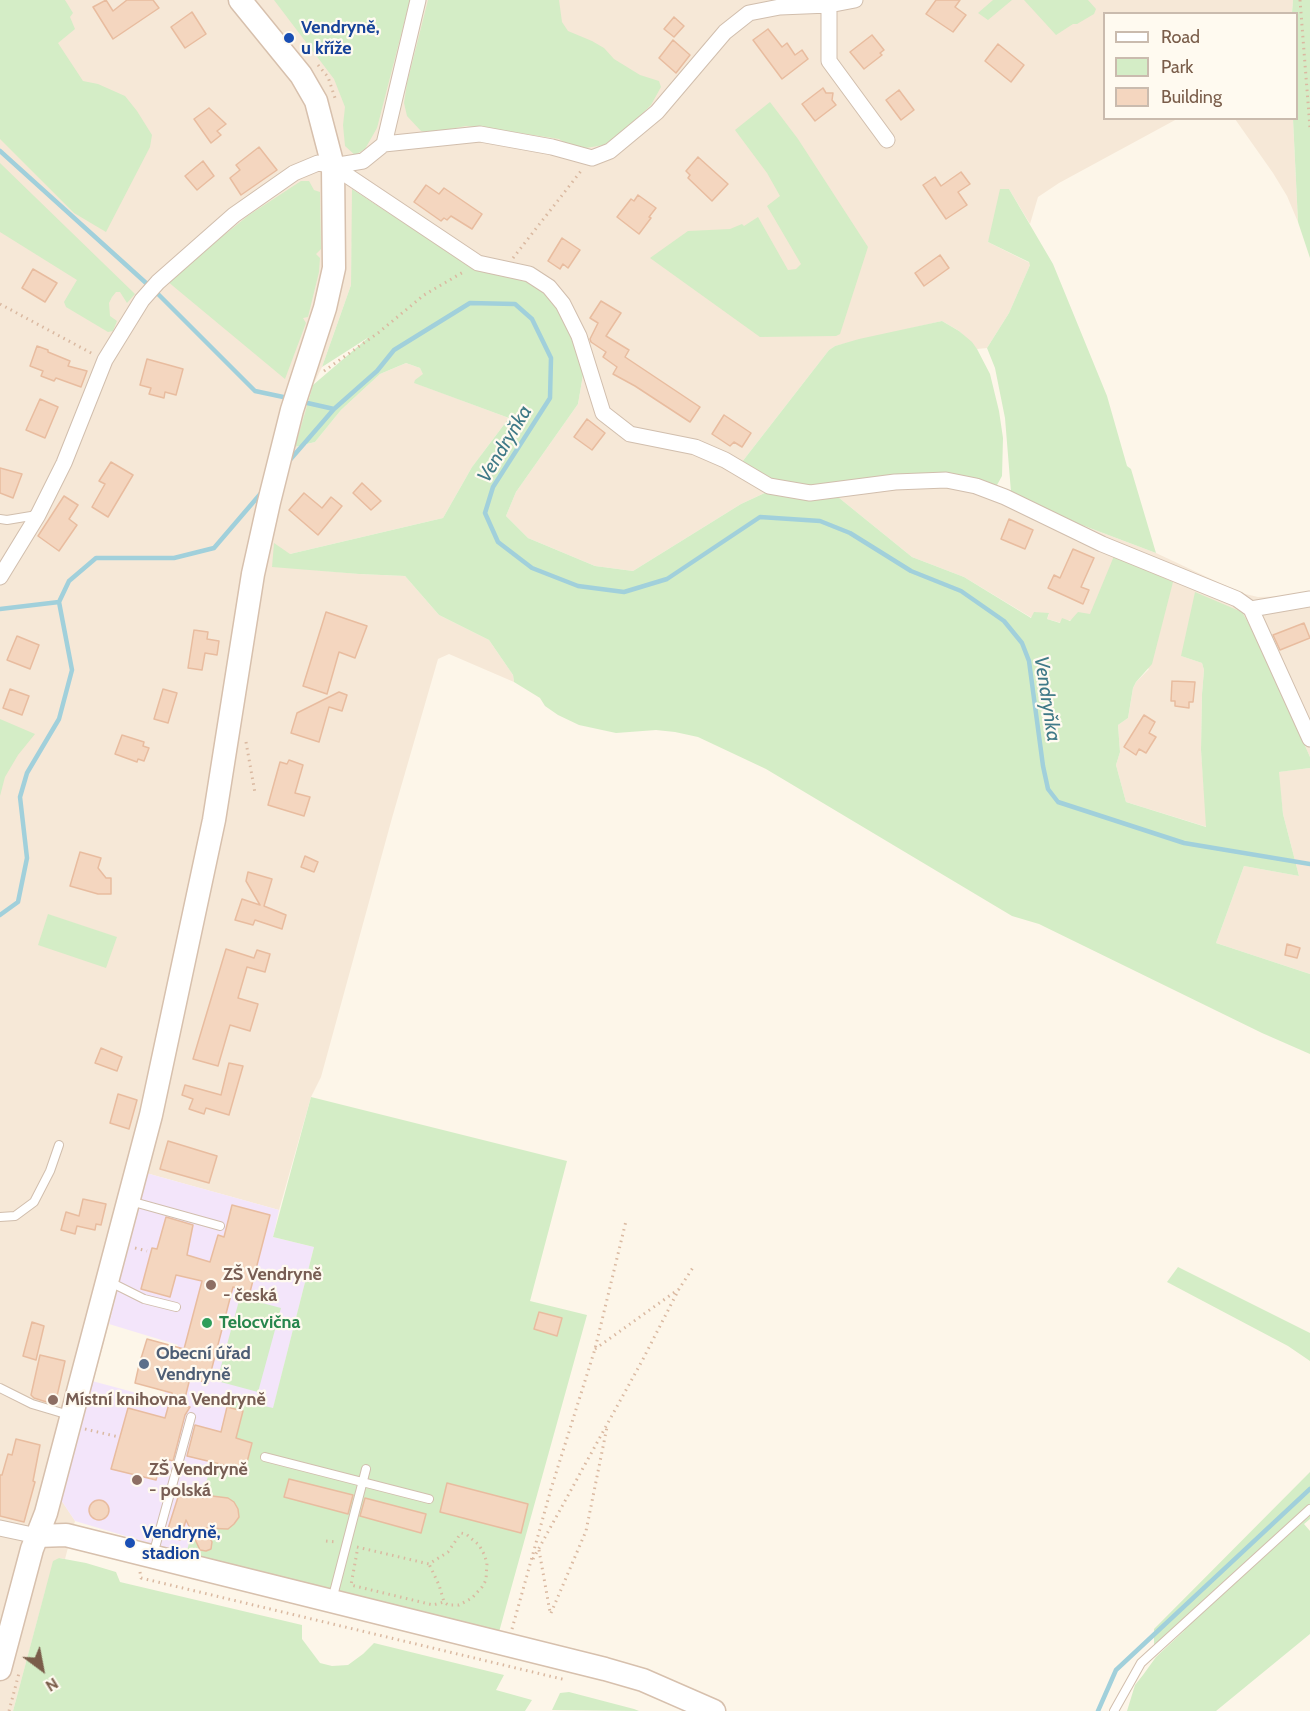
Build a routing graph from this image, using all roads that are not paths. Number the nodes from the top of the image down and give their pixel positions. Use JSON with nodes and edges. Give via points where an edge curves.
{"nodes":[{"id":1,"x":240,"y":0,"type":"edge"},
{"id":2,"x":418,"y":0,"type":"edge"},
{"id":3,"x":855,"y":0,"type":"edge"},
{"id":4,"x":829,"y":5,"type":"junction"},
{"id":5,"x":887,"y":140,"type":"dead end"},
{"id":6,"x":384,"y":144,"type":"junction"},
{"id":7,"x":333,"y":166,"type":"junction"},
{"id":8,"x":38,"y":515,"type":"junction"},
{"id":9,"x":0,"y":519,"type":"edge"},
{"id":10,"x":0,"y":577,"type":"edge"},
{"id":11,"x":1310,"y":599,"type":"edge"},
{"id":12,"x":1251,"y":609,"type":"junction"},
{"id":13,"x":1310,"y":739,"type":"edge"},
{"id":14,"x":59,"y":1145,"type":"dead end"},
{"id":15,"x":128,"y":1200,"type":"junction"},
{"id":16,"x":0,"y":1216,"type":"edge"},
{"id":17,"x":220,"y":1226,"type":"dead end"},
{"id":18,"x":107,"y":1282,"type":"junction"},
{"id":19,"x":176,"y":1307,"type":"dead end"},
{"id":20,"x":0,"y":1388,"type":"edge"},
{"id":21,"x":191,"y":1417,"type":"dead end"},
{"id":22,"x":74,"y":1421,"type":"junction"},
{"id":23,"x":265,"y":1457,"type":"dead end"},
{"id":24,"x":366,"y":1469,"type":"dead end"},
{"id":25,"x":363,"y":1483,"type":"junction"},
{"id":26,"x":429,"y":1499,"type":"dead end"},
{"id":27,"x":1310,"y":1509,"type":"edge"},
{"id":28,"x":0,"y":1528,"type":"edge"},
{"id":29,"x":37,"y":1536,"type":"junction"},
{"id":30,"x":148,"y":1555,"type":"junction"},
{"id":31,"x":332,"y":1602,"type":"junction"},
{"id":32,"x":11,"y":1667,"type":"edge"},
{"id":33,"x":714,"y":1711,"type":"edge"},
{"id":34,"x":1114,"y":1711,"type":"edge"}],
"edges":[{"from":1,"to":7,"type":"street","via":[[301,75],[316,101]]},
{"from":2,"to":6,"type":"street"},
{"from":3,"to":4,"type":"street"},
{"from":4,"to":5,"type":"street","via":[[829,61]]},
{"from":4,"to":6,"type":"street","via":[[749,13],[725,32],[657,112],[610,151],[591,158],[480,134]]},
{"from":6,"to":7,"type":"street","via":[[363,161]]},
{"from":7,"to":8,"type":"street","via":[[318,163],[294,173],[234,215],[142,300],[105,360],[64,463]]},
{"from":7,"to":12,"type":"street","via":[[478,263],[529,274],[549,287],[563,304],[579,336],[603,413],[630,434],[695,447],[769,486],[810,493],[895,482],[946,480],[976,486],[1102,544],[1237,599]]},
{"from":7,"to":15,"type":"street","via":[[334,268],[268,502],[214,820],[153,1105]]},
{"from":8,"to":9,"type":"lane"},
{"from":8,"to":10,"type":"street"},
{"from":11,"to":12,"type":"street"},
{"from":12,"to":13,"type":"street"},
{"from":14,"to":16,"type":"lane","via":[[34,1202],[15,1216]]},
{"from":15,"to":17,"type":"lane"},
{"from":15,"to":18,"type":"street"},
{"from":18,"to":19,"type":"lane","via":[[144,1299]]},
{"from":18,"to":22,"type":"street"},
{"from":20,"to":22,"type":"lane"},
{"from":21,"to":30,"type":"lane"},
{"from":22,"to":29,"type":"street"},
{"from":23,"to":25,"type":"lane"},
{"from":24,"to":25,"type":"lane"},
{"from":25,"to":26,"type":"lane"},
{"from":25,"to":31,"type":"lane"},
{"from":27,"to":34,"type":"lane","via":[[1141,1664]]},
{"from":28,"to":29,"type":"street"},
{"from":29,"to":30,"type":"street","via":[[66,1535]]},
{"from":29,"to":32,"type":"street"},
{"from":30,"to":31,"type":"street"},
{"from":31,"to":33,"type":"street","via":[[643,1680]]}]}
